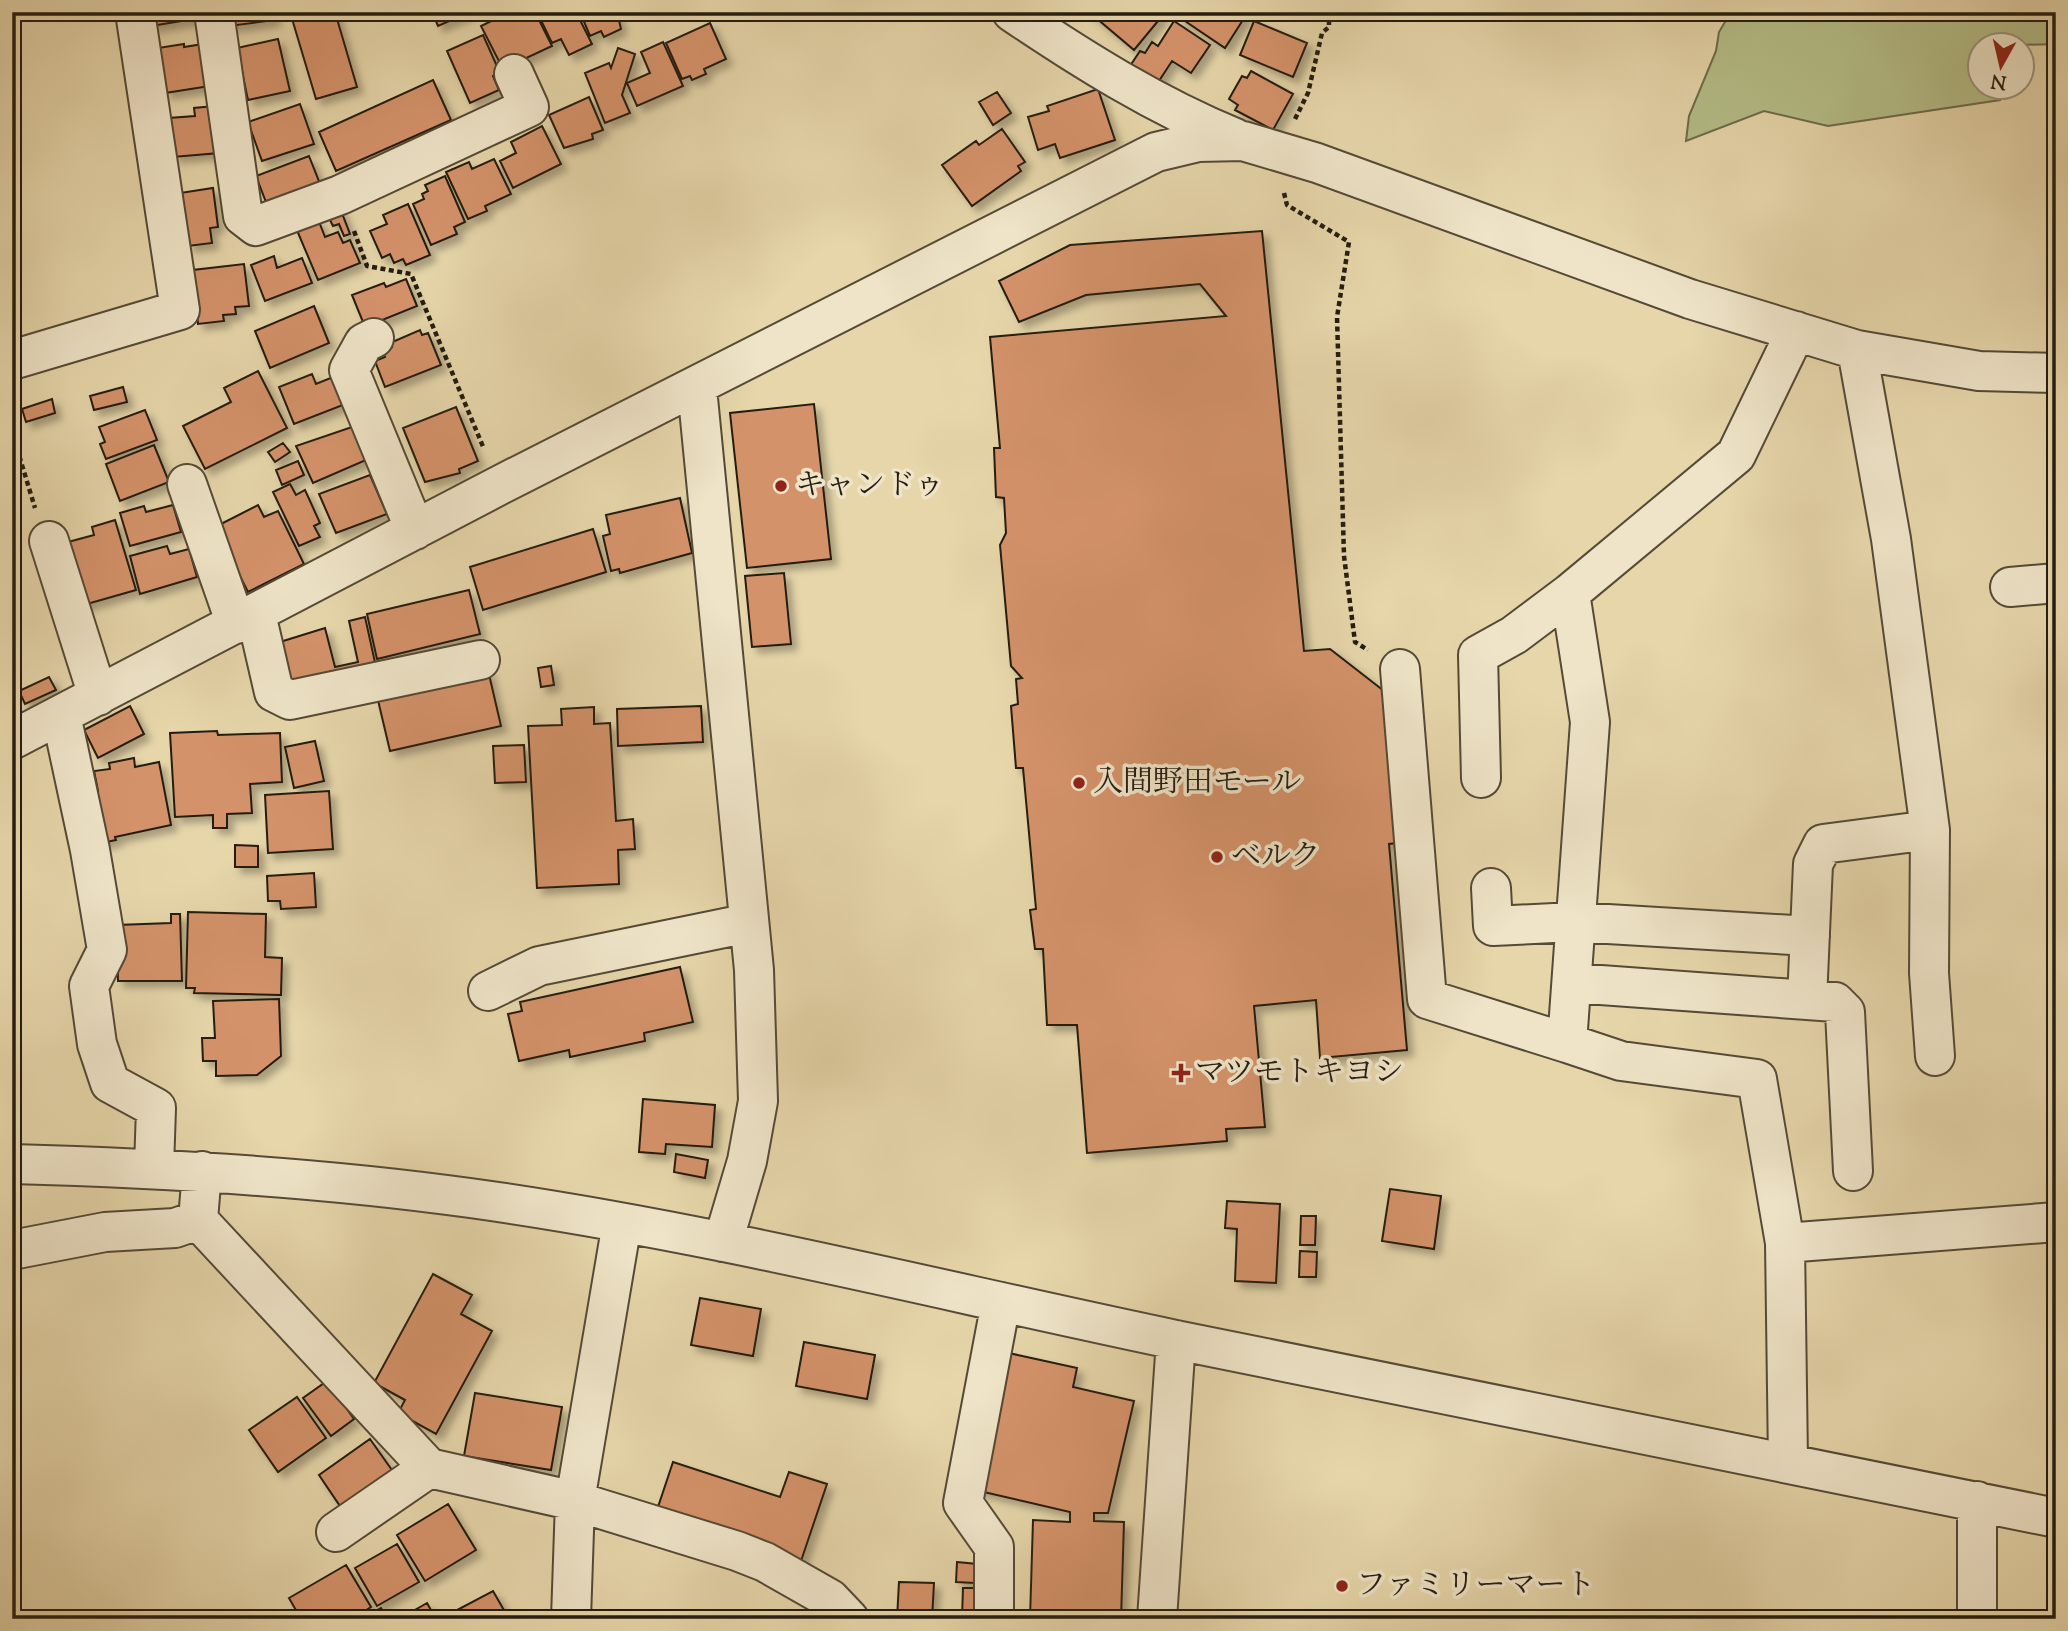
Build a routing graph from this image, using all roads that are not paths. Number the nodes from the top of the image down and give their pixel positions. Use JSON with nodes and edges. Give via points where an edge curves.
{"nodes":[{"id":1,"x":135,"y":12,"type":"edge"},
{"id":2,"x":214,"y":12,"type":"edge"},
{"id":3,"x":1012,"y":12,"type":"edge"},
{"id":4,"x":514,"y":74,"type":"dead end"},
{"id":5,"x":1261,"y":146,"type":"junction"},
{"id":6,"x":1796,"y":331,"type":"junction"},
{"id":7,"x":374,"y":338,"type":"dead end"},
{"id":8,"x":1857,"y":351,"type":"junction"},
{"id":9,"x":12,"y":360,"type":"edge"},
{"id":10,"x":2056,"y":373,"type":"edge"},
{"id":11,"x":696,"y":388,"type":"junction"},
{"id":12,"x":187,"y":484,"type":"dead end"},
{"id":13,"x":415,"y":530,"type":"junction"},
{"id":14,"x":49,"y":541,"type":"road end"},
{"id":15,"x":2056,"y":583,"type":"edge"},
{"id":16,"x":2010,"y":587,"type":"dead end"},
{"id":17,"x":1570,"y":593,"type":"junction"},
{"id":18,"x":246,"y":619,"type":"junction"},
{"id":19,"x":480,"y":660,"type":"dead end"},
{"id":20,"x":1400,"y":669,"type":"road end"},
{"id":21,"x":98,"y":696,"type":"junction"},
{"id":22,"x":61,"y":715,"type":"junction"},
{"id":23,"x":12,"y":740,"type":"edge"},
{"id":24,"x":1481,"y":778,"type":"dead end"},
{"id":25,"x":1930,"y":830,"type":"junction"},
{"id":26,"x":1491,"y":888,"type":"dead end"},
{"id":27,"x":1574,"y":922,"type":"junction"},
{"id":28,"x":749,"y":923,"type":"junction"},
{"id":29,"x":1810,"y":936,"type":"junction"},
{"id":30,"x":1573,"y":983,"type":"junction"},
{"id":31,"x":488,"y":991,"type":"dead end"},
{"id":32,"x":1807,"y":1000,"type":"junction"},
{"id":33,"x":1567,"y":1043,"type":"junction"},
{"id":34,"x":1935,"y":1056,"type":"dead end"},
{"id":35,"x":12,"y":1164,"type":"edge"},
{"id":36,"x":154,"y":1168,"type":"junction"},
{"id":37,"x":202,"y":1171,"type":"junction"},
{"id":38,"x":1853,"y":1171,"type":"dead end"},
{"id":39,"x":198,"y":1220,"type":"junction"},
{"id":40,"x":2056,"y":1222,"type":"edge"},
{"id":41,"x":622,"y":1223,"type":"junction"},
{"id":42,"x":723,"y":1242,"type":"junction"},
{"id":43,"x":1785,"y":1243,"type":"junction"},
{"id":44,"x":12,"y":1250,"type":"edge"},
{"id":45,"x":1001,"y":1303,"type":"junction"},
{"id":46,"x":1176,"y":1340,"type":"junction"},
{"id":47,"x":1788,"y":1461,"type":"junction"},
{"id":48,"x":429,"y":1468,"type":"junction"},
{"id":49,"x":575,"y":1501,"type":"junction"},
{"id":50,"x":1977,"y":1501,"type":"junction"},
{"id":51,"x":2056,"y":1518,"type":"edge"},
{"id":52,"x":336,"y":1532,"type":"dead end"},
{"id":53,"x":571,"y":1619,"type":"edge"},
{"id":54,"x":849,"y":1619,"type":"edge"},
{"id":55,"x":994,"y":1619,"type":"edge"},
{"id":56,"x":1157,"y":1619,"type":"edge"},
{"id":57,"x":1977,"y":1619,"type":"edge"}],
"edges":[{"from":1,"to":9,"type":"street","via":[[180,310]]},
{"from":2,"to":4,"type":"street","via":[[243,216],[256,226],[340,195],[528,107]]},
{"from":3,"to":5,"type":"street","via":[[1060,46],[1172,111]]},
{"from":5,"to":6,"type":"street","via":[[1690,299]]},
{"from":5,"to":11,"type":"street","via":[[1198,142],[1156,152]]},
{"from":6,"to":8,"type":"street"},
{"from":6,"to":17,"type":"street","via":[[1736,456]]},
{"from":7,"to":13,"type":"street","via":[[364,343],[349,370]]},
{"from":8,"to":10,"type":"street","via":[[1979,371]]},
{"from":8,"to":25,"type":"street","via":[[1891,539]]},
{"from":11,"to":13,"type":"street"},
{"from":11,"to":28,"type":"street"},
{"from":12,"to":18,"type":"street"},
{"from":13,"to":18,"type":"street"},
{"from":14,"to":21,"type":"street"},
{"from":15,"to":16,"type":"street"},
{"from":17,"to":24,"type":"street","via":[[1514,635],[1478,655]]},
{"from":17,"to":27,"type":"street","via":[[1590,722]]},
{"from":18,"to":19,"type":"street","via":[[274,692],[290,700]]},
{"from":18,"to":21,"type":"street"},
{"from":20,"to":33,"type":"street","via":[[1427,999]]},
{"from":21,"to":22,"type":"street"},
{"from":22,"to":23,"type":"street"},
{"from":22,"to":36,"type":"street","via":[[107,950],[89,986],[97,1044],[110,1083],[156,1108]]},
{"from":25,"to":29,"type":"street","via":[[1823,844],[1813,864]]},
{"from":25,"to":34,"type":"street","via":[[1929,973]]},
{"from":26,"to":27,"type":"street","via":[[1493,926]]},
{"from":27,"to":29,"type":"street"},
{"from":27,"to":30,"type":"street"},
{"from":28,"to":31,"type":"street","via":[[539,966]]},
{"from":28,"to":42,"type":"street","via":[[758,1101],[747,1161]]},
{"from":29,"to":32,"type":"street"},
{"from":30,"to":32,"type":"street"},
{"from":30,"to":33,"type":"street"},
{"from":32,"to":38,"type":"street","via":[[1835,1002],[1845,1012]]},
{"from":33,"to":43,"type":"street","via":[[1621,1061],[1757,1079]]},
{"from":35,"to":36,"type":"street"},
{"from":36,"to":37,"type":"street"},
{"from":37,"to":39,"type":"street"},
{"from":37,"to":41,"type":"street","via":[[468,1198]]},
{"from":39,"to":44,"type":"street","via":[[175,1228],[105,1232]]},
{"from":39,"to":48,"type":"street"},
{"from":40,"to":43,"type":"street"},
{"from":41,"to":42,"type":"street"},
{"from":41,"to":49,"type":"street"},
{"from":42,"to":45,"type":"street"},
{"from":43,"to":47,"type":"street"},
{"from":45,"to":46,"type":"street"},
{"from":45,"to":55,"type":"street","via":[[963,1503],[994,1547]]},
{"from":46,"to":47,"type":"street"},
{"from":46,"to":56,"type":"street"},
{"from":47,"to":50,"type":"street"},
{"from":48,"to":49,"type":"street"},
{"from":48,"to":52,"type":"street"},
{"from":49,"to":53,"type":"street"},
{"from":49,"to":54,"type":"street","via":[[765,1562],[830,1599]]},
{"from":50,"to":51,"type":"street"},
{"from":50,"to":57,"type":"street"}]}
